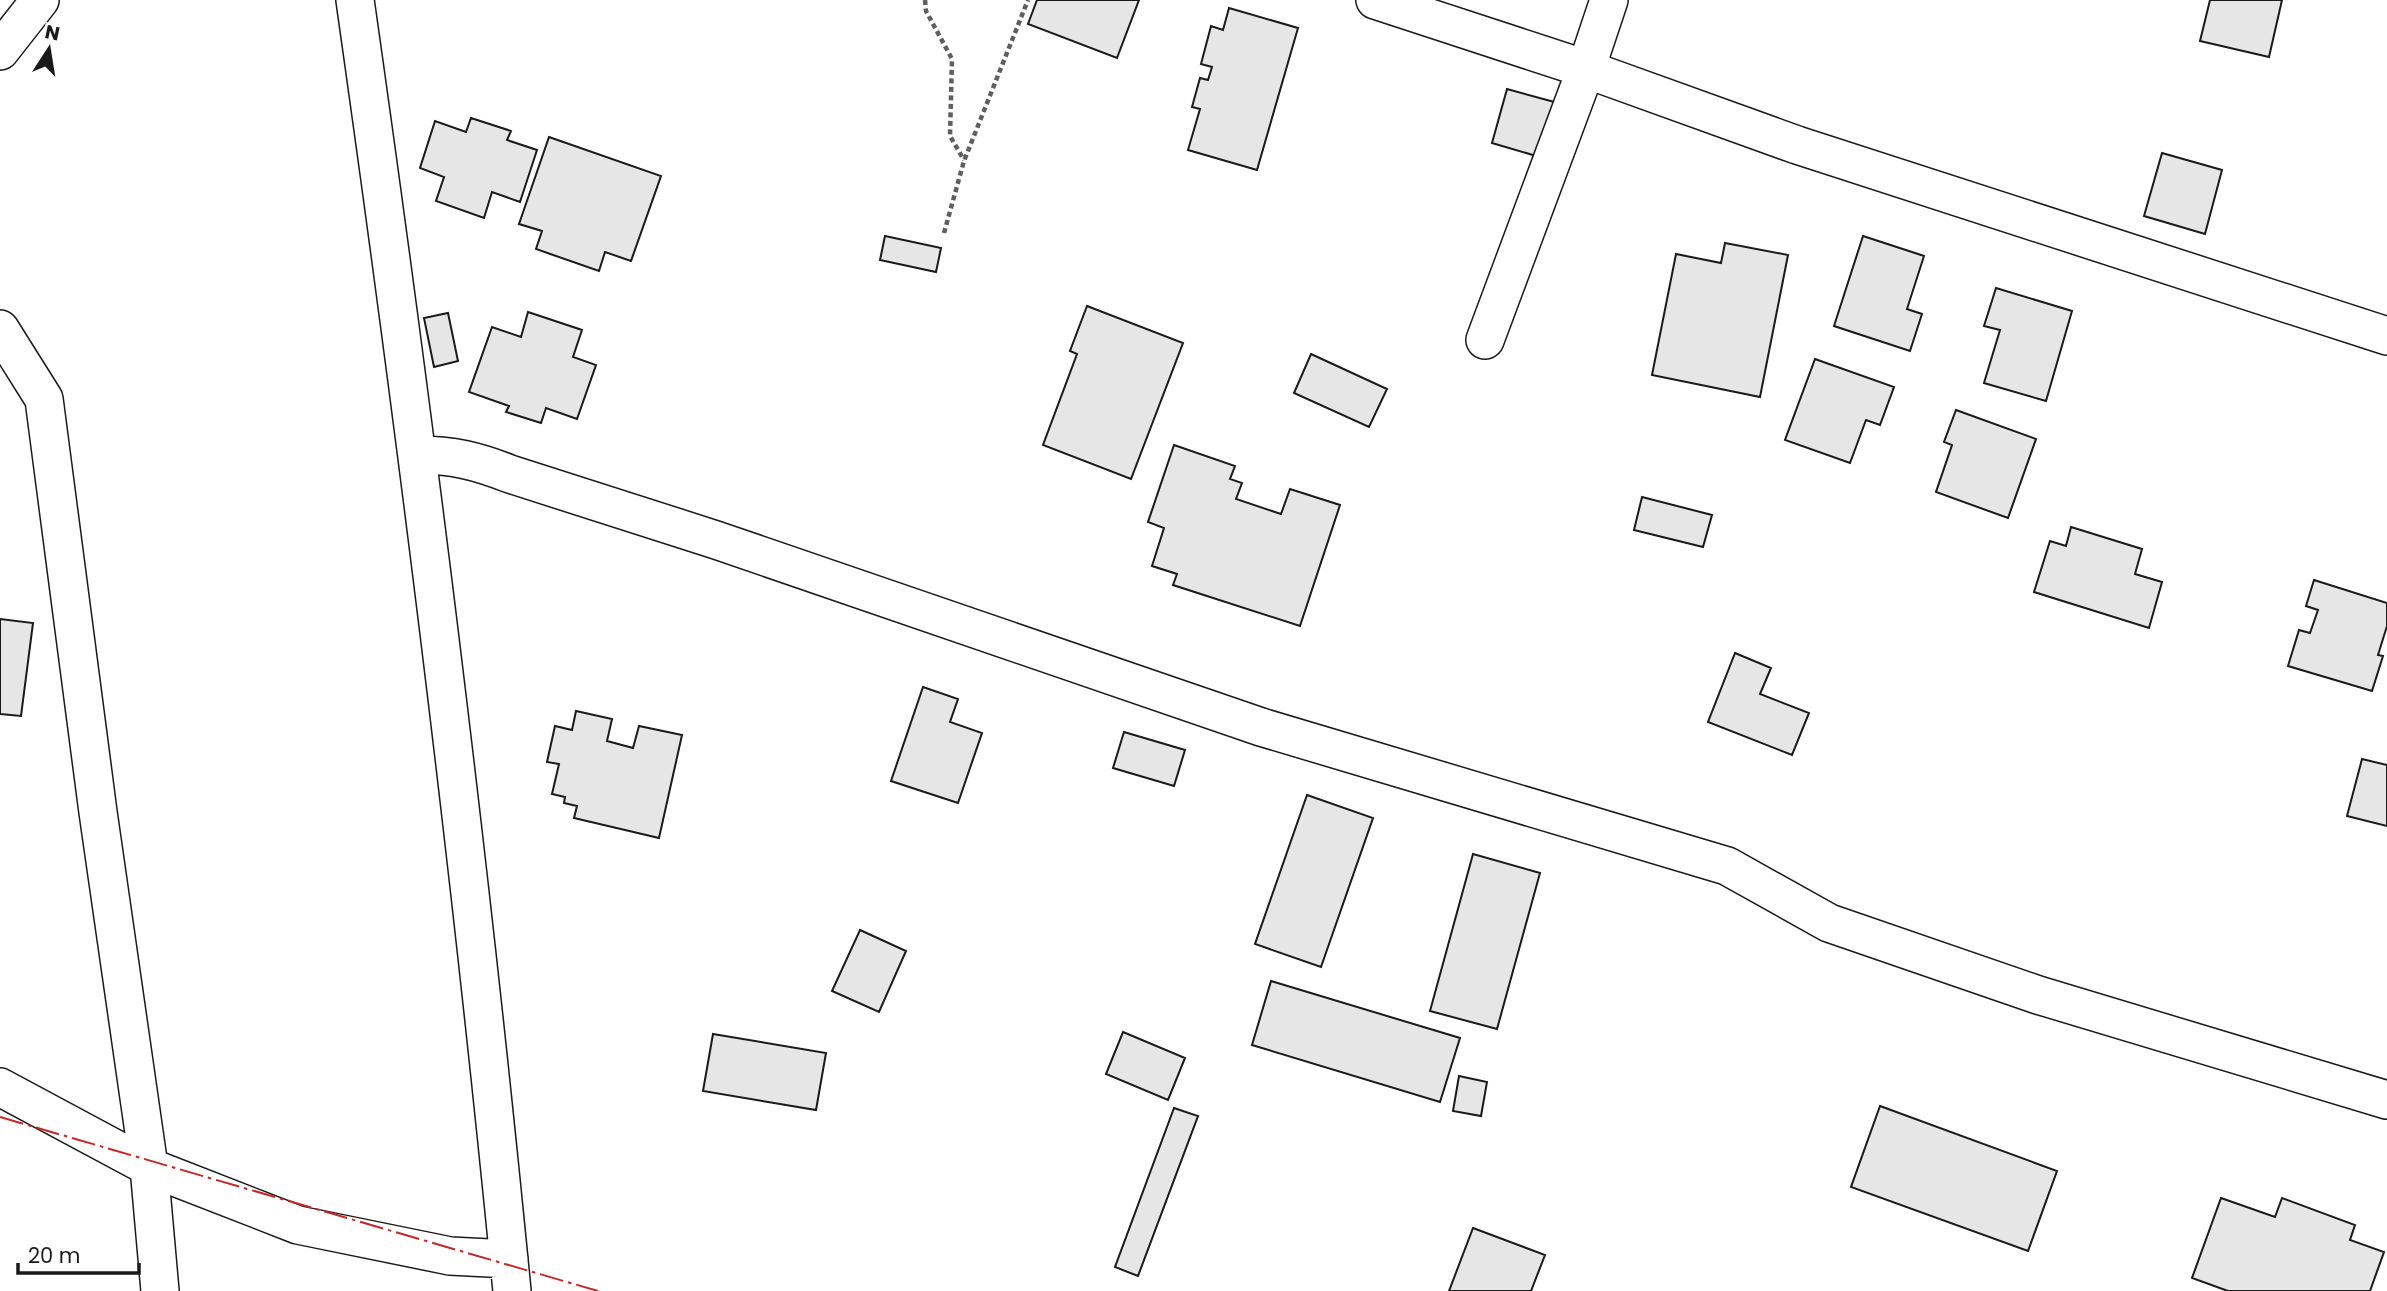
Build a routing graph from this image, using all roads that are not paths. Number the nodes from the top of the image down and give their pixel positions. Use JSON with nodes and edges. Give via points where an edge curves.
{"nodes":[{"id":1,"x":40,"y":0,"type":"edge"},
{"id":2,"x":355,"y":0,"type":"edge"},
{"id":3,"x":1375,"y":0,"type":"edge"},
{"id":4,"x":1609,"y":0,"type":"edge"},
{"id":5,"x":0,"y":51,"type":"edge"},
{"id":6,"x":1586,"y":69,"type":"junction"},
{"id":7,"x":0,"y":329,"type":"edge"},
{"id":8,"x":2387,"y":336,"type":"edge"},
{"id":9,"x":1485,"y":340,"type":"dead end"},
{"id":10,"x":417,"y":455,"type":"junction"},
{"id":11,"x":0,"y":1087,"type":"edge"},
{"id":12,"x":2387,"y":1100,"type":"edge"},
{"id":13,"x":149,"y":1167,"type":"junction"},
{"id":14,"x":511,"y":1275,"type":"edge"},
{"id":15,"x":160,"y":1291,"type":"edge"}],
"edges":[{"from":1,"to":5,"type":"street"},
{"from":2,"to":10,"type":"street"},
{"from":3,"to":6,"type":"street"},
{"from":4,"to":6,"type":"street"},
{"from":6,"to":8,"type":"street","via":[[1797,145]]},
{"from":6,"to":9,"type":"street"},
{"from":7,"to":13,"type":"street","via":[[44,400]]},
{"from":10,"to":12,"type":"street","via":[[449,455],[482,463],[1261,727],[1727,866],[1829,923],[2038,995]]},
{"from":10,"to":14,"type":"street"},
{"from":11,"to":13,"type":"street"},
{"from":13,"to":14,"type":"street","via":[[298,1225],[450,1256]]},
{"from":13,"to":15,"type":"street"}]}
